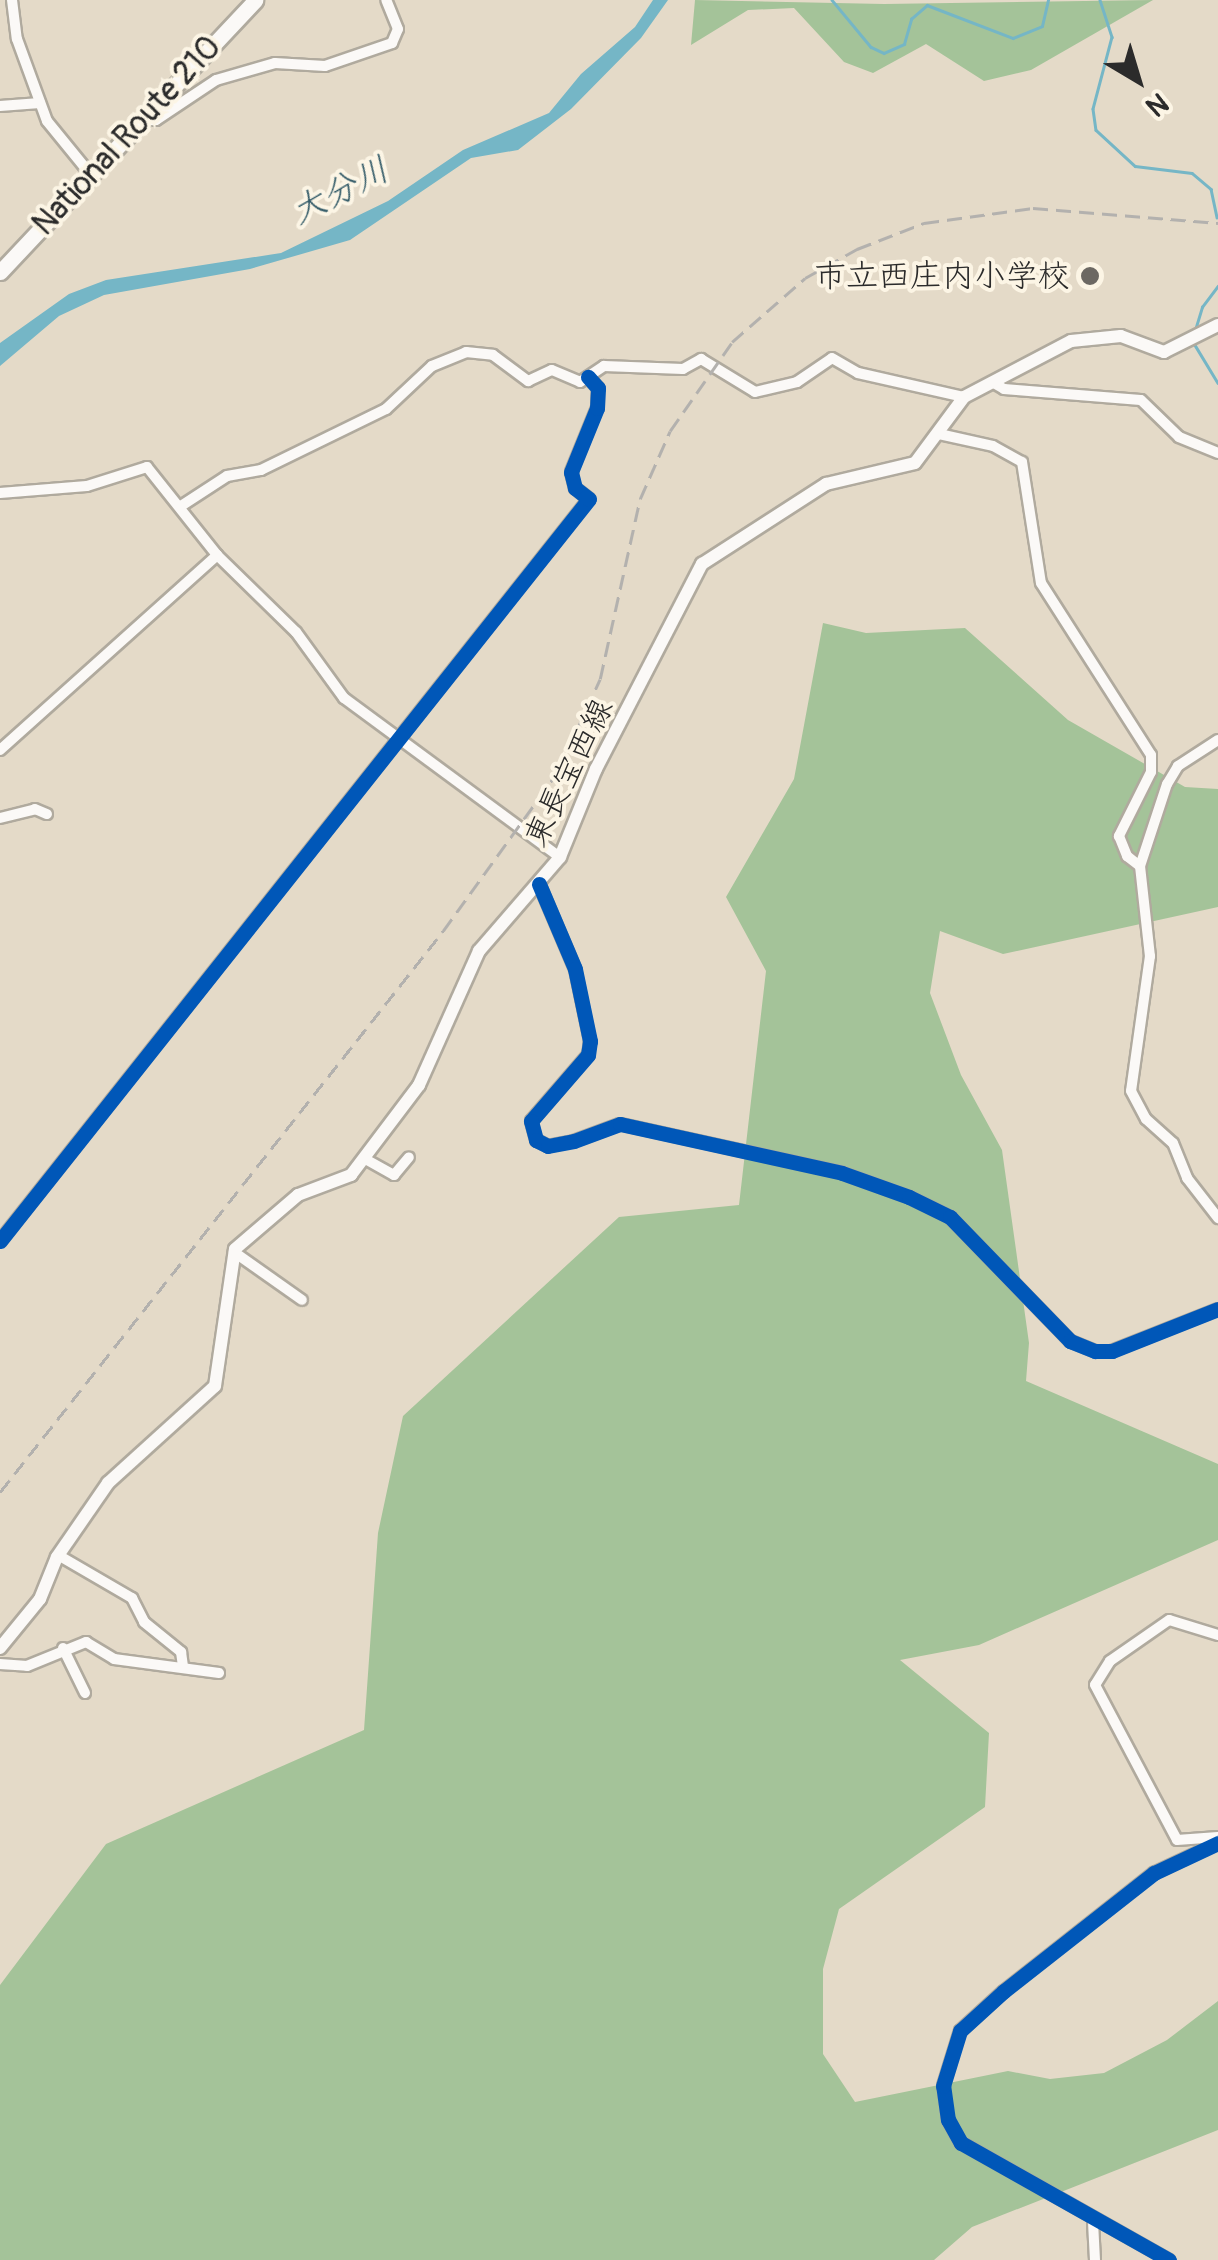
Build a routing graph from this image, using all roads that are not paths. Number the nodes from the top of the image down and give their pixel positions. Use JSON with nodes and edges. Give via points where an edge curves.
{"nodes":[{"id":1,"x":12,"y":0,"type":"edge"},
{"id":2,"x":255,"y":0,"type":"edge"},
{"id":3,"x":386,"y":0,"type":"edge"},
{"id":4,"x":14,"y":24,"type":"junction"},
{"id":5,"x":0,"y":26,"type":"edge"},
{"id":6,"x":40,"y":103,"type":"junction"},
{"id":7,"x":0,"y":106,"type":"edge"},
{"id":8,"x":142,"y":120,"type":"junction"},
{"id":9,"x":91,"y":175,"type":"junction"},
{"id":10,"x":0,"y":272,"type":"edge"},
{"id":11,"x":1218,"y":324,"type":"edge"},
{"id":12,"x":588,"y":377,"type":"junction"},
{"id":13,"x":992,"y":382,"type":"junction"},
{"id":14,"x":964,"y":397,"type":"junction"},
{"id":15,"x":939,"y":434,"type":"junction"},
{"id":16,"x":1218,"y":454,"type":"edge"},
{"id":17,"x":0,"y":493,"type":"edge"},
{"id":18,"x":181,"y":506,"type":"junction"},
{"id":19,"x":217,"y":556,"type":"junction"},
{"id":20,"x":400,"y":736,"type":"junction"},
{"id":21,"x":1218,"y":740,"type":"edge"},
{"id":22,"x":0,"y":750,"type":"edge"},
{"id":23,"x":48,"y":814,"type":"dead end"},
{"id":24,"x":0,"y":818,"type":"edge"},
{"id":25,"x":560,"y":857,"type":"junction"},
{"id":26,"x":1140,"y":866,"type":"junction"},
{"id":27,"x":540,"y":884,"type":"junction"},
{"id":28,"x":409,"y":1157,"type":"dead end"},
{"id":29,"x":367,"y":1160,"type":"junction"},
{"id":30,"x":1218,"y":1218,"type":"edge"},
{"id":31,"x":0,"y":1242,"type":"edge"},
{"id":32,"x":234,"y":1252,"type":"junction"},
{"id":33,"x":302,"y":1300,"type":"dead end"},
{"id":34,"x":1218,"y":1309,"type":"edge"},
{"id":35,"x":58,"y":1555,"type":"junction"},
{"id":36,"x":1218,"y":1636,"type":"edge"},
{"id":37,"x":0,"y":1648,"type":"edge"},
{"id":38,"x":64,"y":1648,"type":"junction"},
{"id":39,"x":0,"y":1664,"type":"edge"},
{"id":40,"x":183,"y":1666,"type":"junction"},
{"id":41,"x":219,"y":1674,"type":"dead end"},
{"id":42,"x":85,"y":1693,"type":"dead end"},
{"id":43,"x":1218,"y":1840,"type":"edge"},
{"id":44,"x":1093,"y":2222,"type":"junction"},
{"id":45,"x":1095,"y":2260,"type":"edge"},
{"id":46,"x":1169,"y":2260,"type":"edge"}],
"edges":[{"from":1,"to":4,"type":"street"},
{"from":2,"to":8,"type":"highway","name":"National Route 210"},
{"from":3,"to":8,"type":"street","via":[[398,29],[392,43],[326,66],[275,62],[216,80],[156,120]]},
{"from":4,"to":5,"type":"street"},
{"from":4,"to":6,"type":"street"},
{"from":6,"to":7,"type":"street"},
{"from":6,"to":9,"type":"street","via":[[57,139]]},
{"from":8,"to":9,"type":"highway","name":"National Route 210"},
{"from":9,"to":10,"type":"highway","name":"National Route 210"},
{"from":11,"to":13,"type":"main road","name":"東長宝西線","via":[[1164,352],[1121,336],[1089,334]]},
{"from":12,"to":14,"type":"street","via":[[604,366],[683,368],[701,359],[754,392],[797,382],[832,358],[858,373]]},
{"from":12,"to":18,"type":"street","via":[[574,381],[552,370],[528,381],[494,355],[447,356],[386,409],[261,470],[227,476]]},
{"from":12,"to":20,"type":"street","via":[[598,388],[597,408],[571,482],[589,499]]},
{"from":13,"to":14,"type":"main road","name":"東長宝西線"},
{"from":13,"to":16,"type":"street","via":[[1004,389],[1141,400],[1179,437]]},
{"from":14,"to":15,"type":"main road","name":"東長宝西線"},
{"from":15,"to":25,"type":"main road","name":"東長宝西線","via":[[916,462],[826,484],[702,564],[596,769]]},
{"from":15,"to":26,"type":"street","via":[[993,446],[1022,462],[1041,583],[1152,755],[1151,772],[1119,836]]},
{"from":17,"to":18,"type":"street","via":[[87,486],[147,467]]},
{"from":18,"to":19,"type":"street"},
{"from":19,"to":20,"type":"street","via":[[296,632],[344,698]]},
{"from":19,"to":22,"type":"street"},
{"from":20,"to":25,"type":"street"},
{"from":20,"to":31,"type":"street"},
{"from":21,"to":26,"type":"street","via":[[1178,766]]},
{"from":23,"to":24,"type":"street","via":[[35,809]]},
{"from":25,"to":27,"type":"main road","name":"東長宝西線"},
{"from":26,"to":30,"type":"street","via":[[1151,919],[1134,1103],[1173,1142],[1187,1178]]},
{"from":27,"to":29,"type":"main road","name":"東長宝西線","via":[[479,950],[418,1085]]},
{"from":27,"to":34,"type":"street","via":[[575,969],[590,1041],[588,1055],[531,1121],[536,1140],[574,1141],[620,1124],[842,1172],[909,1196],[950,1217],[1059,1331],[1096,1351],[1112,1351]]},
{"from":28,"to":29,"type":"street","via":[[394,1175]]},
{"from":29,"to":32,"type":"main road","name":"東長宝西線","via":[[351,1175],[277,1208]]},
{"from":32,"to":33,"type":"street"},
{"from":32,"to":35,"type":"main road","via":[[215,1386],[123,1465]]},
{"from":35,"to":37,"type":"main road","via":[[40,1599]]},
{"from":35,"to":40,"type":"street","via":[[132,1598],[144,1622],[181,1652]]},
{"from":36,"to":43,"type":"street","via":[[1169,1620],[1110,1661],[1095,1686],[1178,1840]]},
{"from":38,"to":39,"type":"street","via":[[27,1666]]},
{"from":38,"to":40,"type":"street","via":[[86,1642],[114,1659]]},
{"from":38,"to":42,"type":"street"},
{"from":40,"to":41,"type":"street"},
{"from":43,"to":44,"type":"street","via":[[1140,1884],[1004,1991],[951,2047],[943,2086],[948,2120],[961,2143]]},
{"from":44,"to":45,"type":"street"},
{"from":44,"to":46,"type":"street"}]}
